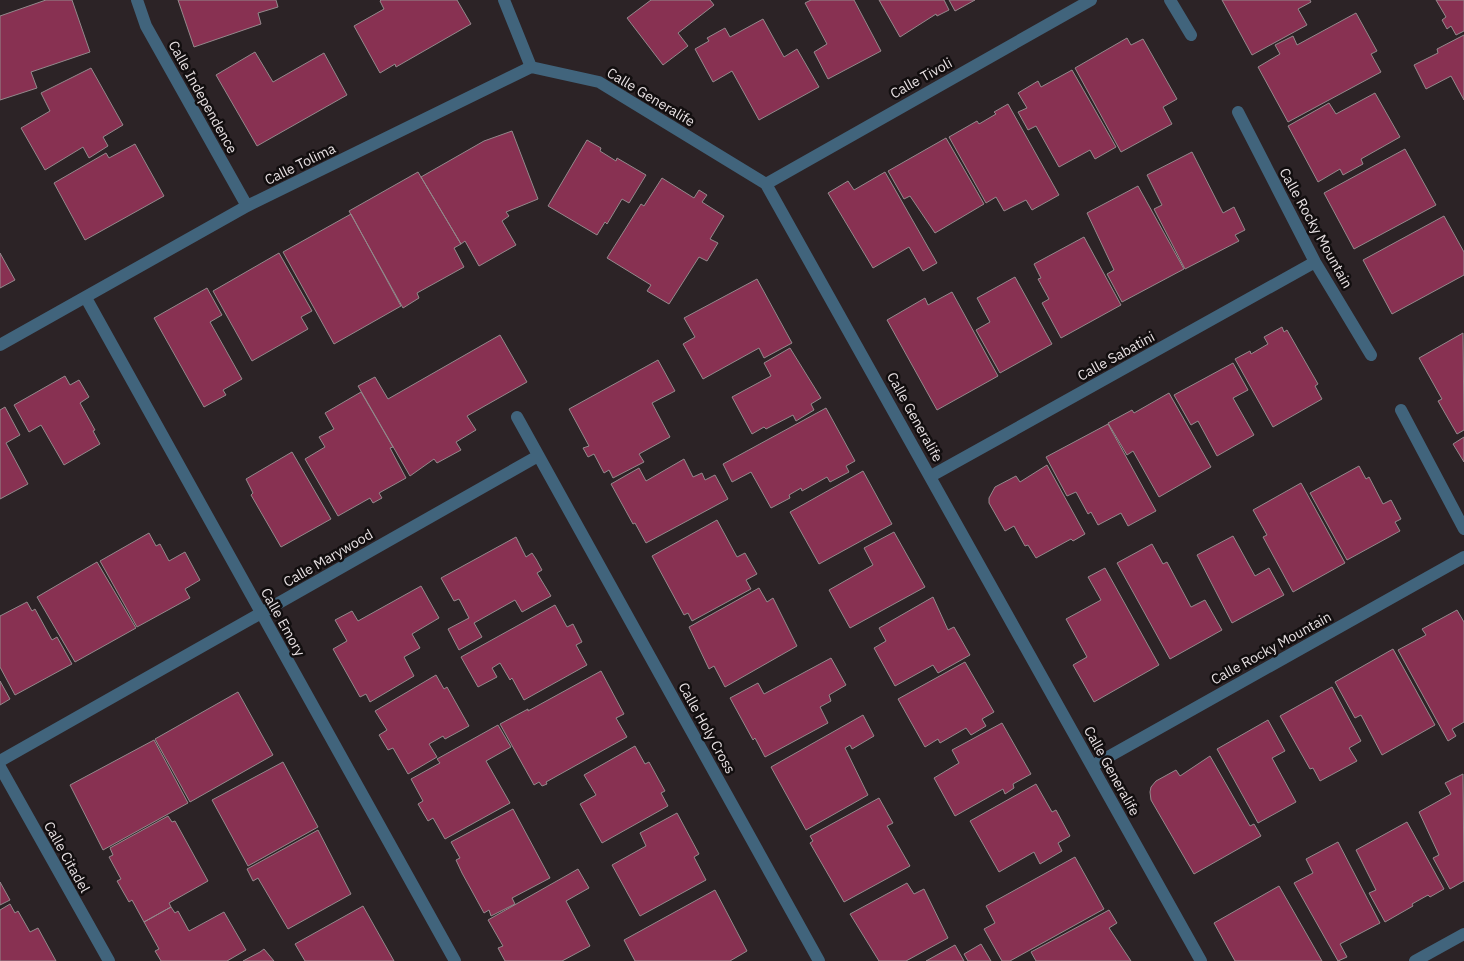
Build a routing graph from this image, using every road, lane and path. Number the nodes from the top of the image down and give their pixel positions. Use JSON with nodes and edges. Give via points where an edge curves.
{"nodes":[{"id":1,"x":137,"y":0,"type":"edge"},
{"id":2,"x":504,"y":0,"type":"edge"},
{"id":3,"x":1091,"y":0,"type":"edge"},
{"id":4,"x":1170,"y":0,"type":"edge"},
{"id":5,"x":1192,"y":35,"type":"dead end"},
{"id":6,"x":531,"y":66,"type":"junction"},
{"id":7,"x":1238,"y":112,"type":"dead end"},
{"id":8,"x":766,"y":184,"type":"junction"},
{"id":9,"x":247,"y":206,"type":"junction"},
{"id":10,"x":1315,"y":262,"type":"junction"},
{"id":11,"x":86,"y":298,"type":"junction"},
{"id":12,"x":0,"y":345,"type":"edge"},
{"id":13,"x":1372,"y":355,"type":"dead end"},
{"id":14,"x":1401,"y":410,"type":"dead end"},
{"id":15,"x":517,"y":417,"type":"dead end"},
{"id":16,"x":538,"y":456,"type":"junction"},
{"id":17,"x":931,"y":476,"type":"junction"},
{"id":18,"x":1464,"y":529,"type":"edge"},
{"id":19,"x":1464,"y":557,"type":"edge"},
{"id":20,"x":260,"y":613,"type":"junction"},
{"id":21,"x":0,"y":761,"type":"edge"},
{"id":22,"x":1092,"y":766,"type":"junction"},
{"id":23,"x":0,"y":767,"type":"edge"},
{"id":24,"x":1464,"y":934,"type":"edge"},
{"id":25,"x":109,"y":961,"type":"edge"},
{"id":26,"x":455,"y":961,"type":"edge"},
{"id":27,"x":819,"y":961,"type":"edge"},
{"id":28,"x":1200,"y":961,"type":"edge"},
{"id":29,"x":1415,"y":961,"type":"edge"}],
"edges":[{"from":1,"to":9,"type":"street","name":"Calle Independence","via":[[146,26]]},
{"from":2,"to":6,"type":"street"},
{"from":3,"to":8,"type":"street","name":"Calle Tivoli"},
{"from":4,"to":5,"type":"street"},
{"from":6,"to":8,"type":"street","name":"Calle Generalife","via":[[599,82]]},
{"from":6,"to":9,"type":"street","name":"Calle Tolima"},
{"from":7,"to":10,"type":"street","name":"Calle Rocky Mountain"},
{"from":8,"to":17,"type":"street","name":"Calle Generalife"},
{"from":9,"to":11,"type":"street","name":"Calle Tolima"},
{"from":10,"to":13,"type":"street","name":"Calle Rocky Mountain"},
{"from":10,"to":17,"type":"street","name":"Calle Sabatini"},
{"from":11,"to":12,"type":"street","name":"Calle Tolima"},
{"from":11,"to":20,"type":"street","name":"Calle Emory"},
{"from":14,"to":18,"type":"street"},
{"from":15,"to":16,"type":"street"},
{"from":16,"to":20,"type":"street","name":"Calle Marywood"},
{"from":16,"to":27,"type":"street","name":"Calle Holy Cross"},
{"from":17,"to":22,"type":"street","name":"Calle Generalife"},
{"from":19,"to":22,"type":"street","name":"Calle Rocky Mountain"},
{"from":20,"to":21,"type":"street","name":"Calle Marywood"},
{"from":20,"to":26,"type":"street","name":"Calle Emory"},
{"from":22,"to":28,"type":"street","name":"Calle Generalife"},
{"from":23,"to":25,"type":"street","name":"Calle Citadel"},
{"from":24,"to":29,"type":"street"}]}
